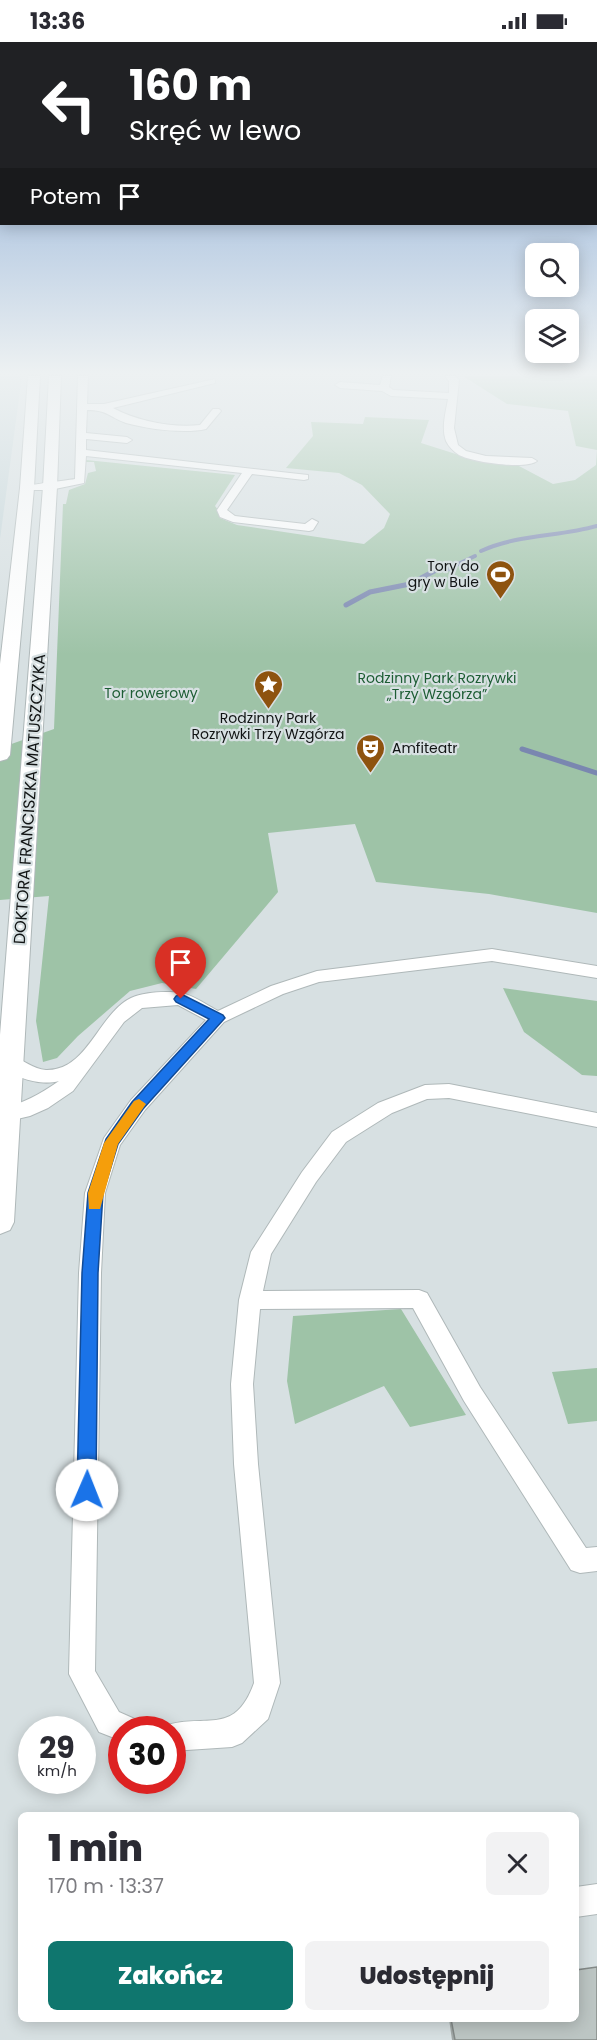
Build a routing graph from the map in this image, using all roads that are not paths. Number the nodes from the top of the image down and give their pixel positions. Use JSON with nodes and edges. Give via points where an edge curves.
{"nodes":[{"id":1,"x":28,"y":469,"type":"edge"},
{"id":2,"x":51,"y":469,"type":"edge"},
{"id":3,"x":80,"y":469,"type":"edge"},
{"id":4,"x":233,"y":469,"type":"edge"},
{"id":5,"x":249,"y":471,"type":"junction"},
{"id":6,"x":304,"y":477,"type":"dead end"},
{"id":7,"x":50,"y":487,"type":"junction"},
{"id":8,"x":27,"y":488,"type":"junction"},
{"id":9,"x":312,"y":522,"type":"dead end"},
{"id":10,"x":0,"y":755,"type":"edge"},
{"id":11,"x":597,"y":972,"type":"edge"},
{"id":12,"x":218,"y":1018,"type":"junction"},
{"id":13,"x":86,"y":1059,"type":"junction"},
{"id":14,"x":12,"y":1063,"type":"junction"},
{"id":15,"x":3,"y":1115,"type":"edge"},
{"id":16,"x":597,"y":1119,"type":"edge"},
{"id":17,"x":0,"y":1222,"type":"edge"},
{"id":18,"x":250,"y":1300,"type":"junction"},
{"id":19,"x":597,"y":1559,"type":"edge"},
{"id":20,"x":111,"y":1716,"type":"edge"},
{"id":21,"x":186,"y":1736,"type":"edge"},
{"id":22,"x":597,"y":1899,"type":"edge"},
{"id":23,"x":579,"y":1902,"type":"edge"}],
"edges":[{"from":1,"to":8,"type":"main road","name":"DOKTORA FRANCISZKA MATUSZCZYKA"},
{"from":2,"to":7,"type":"main road","name":"DOKTORA FRANCISZKA MATUSZCZYKA"},
{"from":3,"to":7,"type":"street","via":[[80,481]]},
{"from":4,"to":5,"type":"street"},
{"from":5,"to":6,"type":"street"},
{"from":5,"to":9,"type":"street","via":[[222,510],[224,515],[309,528]]},
{"from":7,"to":8,"type":"street"},
{"from":7,"to":14,"type":"main road","name":"DOKTORA FRANCISZKA MATUSZCZYKA"},
{"from":8,"to":10,"type":"main road","name":"DOKTORA FRANCISZKA MATUSZCZYKA"},
{"from":11,"to":12,"type":"street","via":[[492,955],[317,977],[277,990]]},
{"from":12,"to":13,"type":"street","via":[[181,999],[148,999],[136,1003],[118,1018]]},
{"from":12,"to":20,"type":"street","via":[[118,1133],[95,1193],[82,1674]]},
{"from":13,"to":14,"type":"street","via":[[69,1073],[54,1077],[29,1074]]},
{"from":13,"to":15,"type":"street","via":[[66,1086],[41,1103]]},
{"from":14,"to":15,"type":"main road","name":"DOKTORA FRANCISZKA MATUSZCZYKA"},
{"from":15,"to":17,"type":"main road","name":"DOKTORA FRANCISZKA MATUSZCZYKA"},
{"from":16,"to":18,"type":"street","via":[[449,1091],[425,1092],[385,1108],[339,1137],[309,1177],[261,1252]]},
{"from":18,"to":19,"type":"street","via":[[419,1299],[472,1394],[580,1561]]},
{"from":18,"to":21,"type":"street","via":[[242,1384],[267,1683],[258,1709],[232,1733]]},
{"from":22,"to":23,"type":"street"}]}
